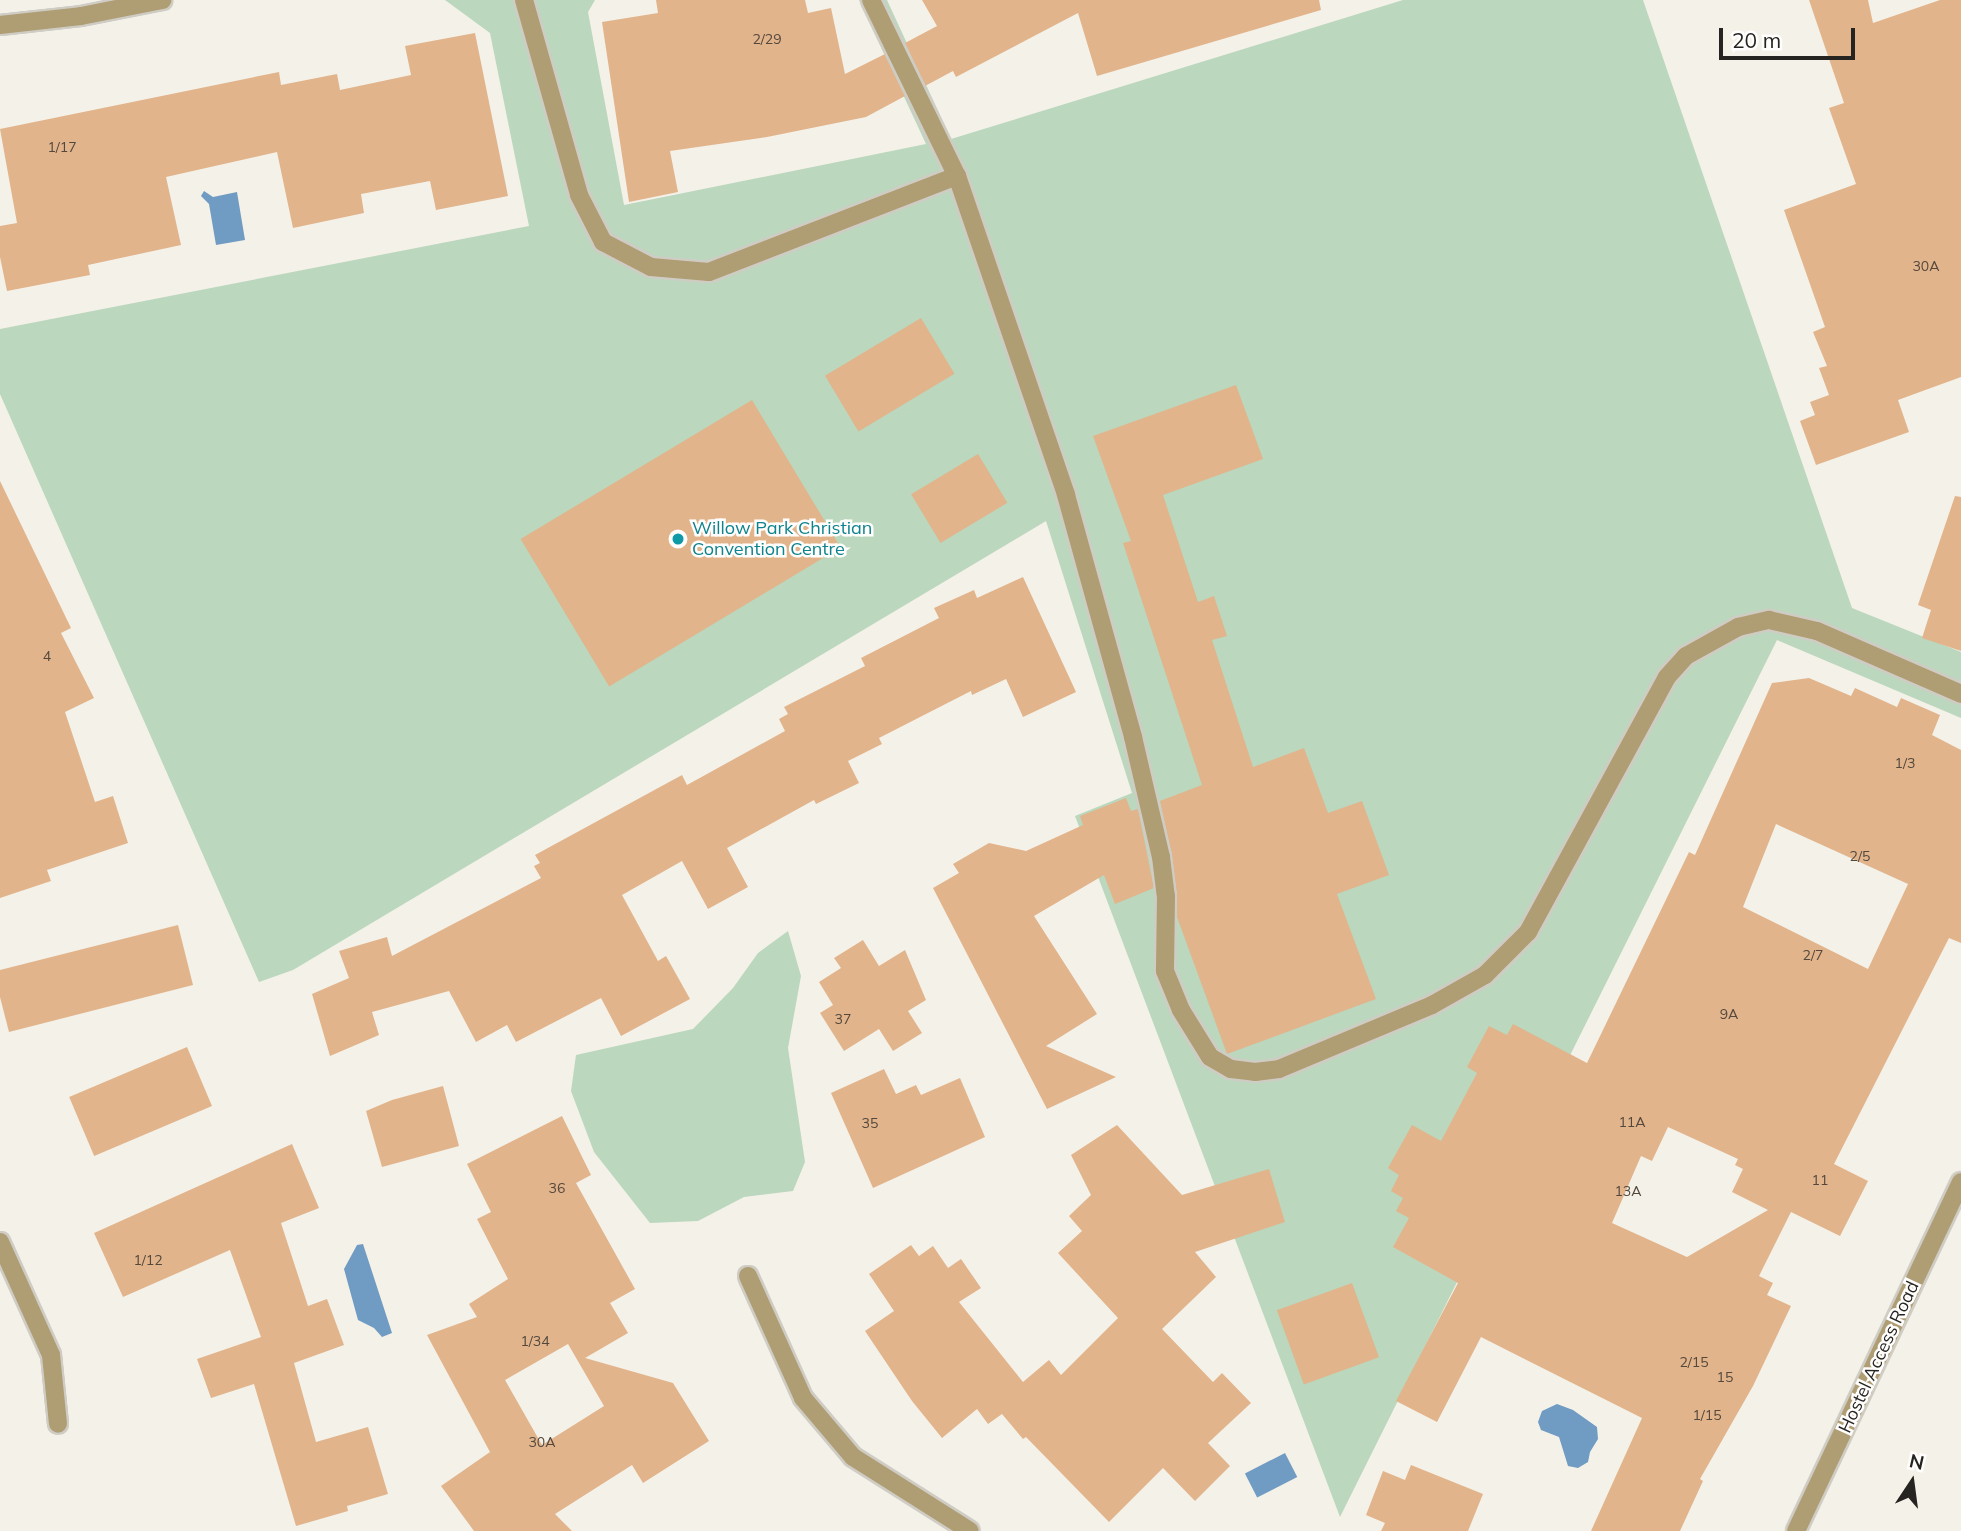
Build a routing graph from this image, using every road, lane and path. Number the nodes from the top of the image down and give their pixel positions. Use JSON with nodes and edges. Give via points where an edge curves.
{"nodes":[{"id":1,"x":162,"y":0,"type":"edge"},
{"id":2,"x":524,"y":0,"type":"edge"},
{"id":3,"x":871,"y":0,"type":"edge"},
{"id":4,"x":0,"y":25,"type":"edge"},
{"id":5,"x":957,"y":176,"type":"junction"},
{"id":6,"x":1961,"y":694,"type":"edge"},
{"id":7,"x":1961,"y":1182,"type":"edge"},
{"id":8,"x":0,"y":1242,"type":"edge"},
{"id":9,"x":748,"y":1276,"type":"dead end"},
{"id":10,"x":58,"y":1424,"type":"dead end"},
{"id":11,"x":970,"y":1531,"type":"edge"},
{"id":12,"x":1796,"y":1531,"type":"edge"}],
"edges":[{"from":1,"to":4,"type":"street"},
{"from":2,"to":5,"type":"street","via":[[579,195],[603,242],[650,267],[709,272]]},
{"from":3,"to":5,"type":"street"},
{"from":5,"to":6,"type":"street","via":[[1066,495],[1133,737],[1161,857],[1166,896],[1165,971],[1181,1010],[1210,1057],[1231,1069],[1279,1069],[1432,1006],[1485,975],[1528,932],[1667,677],[1686,656],[1738,627],[1769,620],[1817,631]]},
{"from":7,"to":12,"type":"street","name":"Hostel Access Road"},
{"from":8,"to":10,"type":"street","via":[[51,1355]]},
{"from":9,"to":11,"type":"street","via":[[803,1398],[852,1457]]}]}
